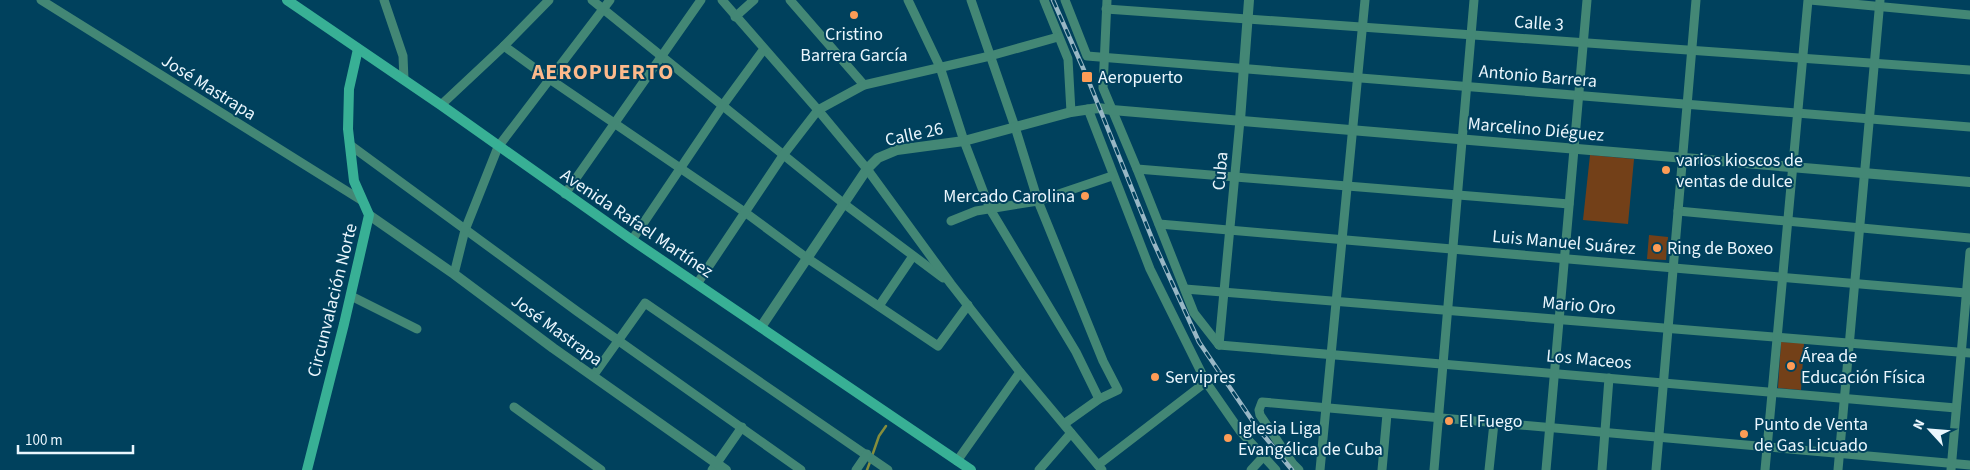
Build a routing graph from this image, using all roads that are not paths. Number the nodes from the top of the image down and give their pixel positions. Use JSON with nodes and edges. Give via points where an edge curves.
{"nodes":[{"id":1,"x":41,"y":0,"type":"edge"},
{"id":2,"x":287,"y":0,"type":"edge"},
{"id":3,"x":384,"y":0,"type":"edge"},
{"id":4,"x":549,"y":0,"type":"edge"},
{"id":5,"x":592,"y":0,"type":"edge"},
{"id":6,"x":610,"y":0,"type":"edge"},
{"id":7,"x":701,"y":0,"type":"edge"},
{"id":8,"x":722,"y":0,"type":"edge"},
{"id":9,"x":754,"y":0,"type":"edge"},
{"id":10,"x":790,"y":0,"type":"edge"},
{"id":11,"x":908,"y":0,"type":"edge"},
{"id":12,"x":971,"y":0,"type":"edge"},
{"id":13,"x":1044,"y":0,"type":"edge"},
{"id":14,"x":1064,"y":0,"type":"edge"},
{"id":15,"x":1249,"y":0,"type":"edge"},
{"id":16,"x":1365,"y":0,"type":"edge"},
{"id":17,"x":1474,"y":0,"type":"edge"},
{"id":18,"x":1587,"y":0,"type":"edge"},
{"id":19,"x":1696,"y":0,"type":"edge"},
{"id":20,"x":1809,"y":0,"type":"edge"},
{"id":21,"x":1880,"y":3,"type":"edge"},
{"id":22,"x":1106,"y":4,"type":"edge"},
{"id":23,"x":603,"y":8,"type":"junction"},
{"id":24,"x":1970,"y":15,"type":"edge"},
{"id":25,"x":735,"y":17,"type":"junction"},
{"id":26,"x":1248,"y":19,"type":"junction"},
{"id":27,"x":1363,"y":26,"type":"junction"},
{"id":28,"x":1472,"y":34,"type":"junction"},
{"id":29,"x":1058,"y":36,"type":"junction"},
{"id":30,"x":1583,"y":43,"type":"junction"},
{"id":31,"x":504,"y":46,"type":"junction"},
{"id":32,"x":358,"y":49,"type":"junction"},
{"id":33,"x":764,"y":49,"type":"junction"},
{"id":34,"x":1691,"y":50,"type":"junction"},
{"id":35,"x":662,"y":56,"type":"junction"},
{"id":36,"x":990,"y":56,"type":"junction"},
{"id":37,"x":1104,"y":57,"type":"junction"},
{"id":38,"x":1803,"y":58,"type":"junction"},
{"id":39,"x":1874,"y":63,"type":"junction"},
{"id":40,"x":940,"y":67,"type":"junction"},
{"id":41,"x":1244,"y":68,"type":"junction"},
{"id":42,"x":1970,"y":70,"type":"edge"},
{"id":43,"x":1357,"y":77,"type":"junction"},
{"id":44,"x":404,"y":80,"type":"junction"},
{"id":45,"x":551,"y":80,"type":"junction"},
{"id":46,"x":864,"y":85,"type":"junction"},
{"id":47,"x":1467,"y":86,"type":"junction"},
{"id":48,"x":1578,"y":95,"type":"junction"},
{"id":49,"x":1687,"y":104,"type":"junction"},
{"id":50,"x":440,"y":105,"type":"junction"},
{"id":51,"x":723,"y":105,"type":"junction"},
{"id":52,"x":1098,"y":108,"type":"joint"},
{"id":53,"x":1088,"y":109,"type":"junction"},
{"id":54,"x":818,"y":110,"type":"junction"},
{"id":55,"x":1112,"y":110,"type":"junction"},
{"id":56,"x":1071,"y":112,"type":"junction"},
{"id":57,"x":1798,"y":113,"type":"junction"},
{"id":58,"x":1869,"y":118,"type":"junction"},
{"id":59,"x":1240,"y":120,"type":"junction"},
{"id":60,"x":614,"y":123,"type":"junction"},
{"id":61,"x":1970,"y":127,"type":"edge"},
{"id":62,"x":1015,"y":128,"type":"junction"},
{"id":63,"x":1352,"y":130,"type":"junction"},
{"id":64,"x":1462,"y":139,"type":"junction"},
{"id":65,"x":964,"y":141,"type":"junction"},
{"id":66,"x":350,"y":146,"type":"junction"},
{"id":67,"x":498,"y":147,"type":"junction"},
{"id":68,"x":1573,"y":148,"type":"junction"},
{"id":69,"x":784,"y":154,"type":"junction"},
{"id":70,"x":1682,"y":158,"type":"junction"},
{"id":71,"x":1793,"y":167,"type":"junction"},
{"id":72,"x":680,"y":168,"type":"junction"},
{"id":73,"x":866,"y":169,"type":"junction"},
{"id":74,"x":1138,"y":169,"type":"junction"},
{"id":75,"x":1865,"y":172,"type":"junction"},
{"id":76,"x":1112,"y":176,"type":"junction"},
{"id":77,"x":1236,"y":176,"type":"junction"},
{"id":78,"x":1970,"y":182,"type":"edge"},
{"id":79,"x":1348,"y":185,"type":"junction"},
{"id":80,"x":565,"y":194,"type":"junction"},
{"id":81,"x":1458,"y":195,"type":"junction"},
{"id":82,"x":361,"y":200,"type":"junction"},
{"id":83,"x":1038,"y":201,"type":"junction"},
{"id":84,"x":844,"y":203,"type":"junction"},
{"id":85,"x":1569,"y":204,"type":"junction"},
{"id":86,"x":990,"y":209,"type":"junction"},
{"id":87,"x":1678,"y":211,"type":"junction"},
{"id":88,"x":746,"y":212,"type":"junction"},
{"id":89,"x":369,"y":216,"type":"junction"},
{"id":90,"x":951,"y":221,"type":"dead end"},
{"id":91,"x":1788,"y":221,"type":"junction"},
{"id":92,"x":1159,"y":224,"type":"junction"},
{"id":93,"x":1860,"y":227,"type":"junction"},
{"id":94,"x":465,"y":230,"type":"junction"},
{"id":95,"x":1231,"y":230,"type":"junction"},
{"id":96,"x":1970,"y":238,"type":"edge"},
{"id":97,"x":632,"y":240,"type":"junction"},
{"id":98,"x":1343,"y":240,"type":"junction"},
{"id":99,"x":1453,"y":249,"type":"junction"},
{"id":100,"x":1970,"y":252,"type":"edge"},
{"id":101,"x":913,"y":256,"type":"junction"},
{"id":102,"x":807,"y":258,"type":"junction"},
{"id":103,"x":1564,"y":258,"type":"junction"},
{"id":104,"x":1673,"y":268,"type":"junction"},
{"id":105,"x":454,"y":274,"type":"junction"},
{"id":106,"x":1783,"y":277,"type":"junction"},
{"id":107,"x":1855,"y":283,"type":"junction"},
{"id":108,"x":696,"y":284,"type":"junction"},
{"id":109,"x":951,"y":284,"type":"junction"},
{"id":110,"x":1185,"y":289,"type":"junction"},
{"id":111,"x":1224,"y":292,"type":"junction"},
{"id":112,"x":1966,"y":293,"type":"junction"},
{"id":113,"x":351,"y":296,"type":"junction"},
{"id":114,"x":1337,"y":301,"type":"junction"},
{"id":115,"x":968,"y":305,"type":"junction"},
{"id":116,"x":879,"y":306,"type":"junction"},
{"id":117,"x":1448,"y":310,"type":"junction"},
{"id":118,"x":1559,"y":320,"type":"junction"},
{"id":119,"x":761,"y":327,"type":"junction"},
{"id":120,"x":418,"y":329,"type":"dead end"},
{"id":121,"x":1668,"y":329,"type":"junction"},
{"id":122,"x":1778,"y":337,"type":"junction"},
{"id":123,"x":618,"y":340,"type":"junction"},
{"id":124,"x":1850,"y":343,"type":"junction"},
{"id":125,"x":1219,"y":345,"type":"junction"},
{"id":126,"x":1966,"y":353,"type":"edge"},
{"id":127,"x":1332,"y":354,"type":"junction"},
{"id":128,"x":1443,"y":363,"type":"junction"},
{"id":129,"x":1020,"y":372,"type":"junction"},
{"id":130,"x":1554,"y":373,"type":"junction"},
{"id":131,"x":593,"y":376,"type":"junction"},
{"id":132,"x":1609,"y":378,"type":"junction"},
{"id":133,"x":1206,"y":382,"type":"junction"},
{"id":134,"x":1663,"y":382,"type":"junction"},
{"id":135,"x":1772,"y":392,"type":"junction"},
{"id":136,"x":1845,"y":398,"type":"junction"},
{"id":137,"x":1100,"y":399,"type":"junction"},
{"id":138,"x":514,"y":407,"type":"dead end"},
{"id":139,"x":1956,"y":408,"type":"junction"},
{"id":140,"x":1326,"y":409,"type":"junction"},
{"id":141,"x":1387,"y":414,"type":"junction"},
{"id":142,"x":1438,"y":417,"type":"junction"},
{"id":143,"x":1494,"y":423,"type":"junction"},
{"id":144,"x":1064,"y":424,"type":"junction"},
{"id":145,"x":742,"y":428,"type":"junction"},
{"id":146,"x":1550,"y":428,"type":"junction"},
{"id":147,"x":1071,"y":433,"type":"junction"},
{"id":148,"x":1605,"y":433,"type":"junction"},
{"id":149,"x":1659,"y":437,"type":"junction"},
{"id":150,"x":1768,"y":447,"type":"junction"},
{"id":151,"x":867,"y":454,"type":"junction"},
{"id":152,"x":1840,"y":454,"type":"junction"},
{"id":153,"x":1263,"y":457,"type":"junction"},
{"id":154,"x":957,"y":461,"type":"junction"},
{"id":155,"x":1970,"y":465,"type":"edge"},
{"id":156,"x":590,"y":467,"type":"edge"},
{"id":157,"x":715,"y":467,"type":"edge"},
{"id":158,"x":1951,"y":467,"type":"edge"},
{"id":159,"x":1100,"y":468,"type":"edge"},
{"id":160,"x":307,"y":470,"type":"edge"},
{"id":161,"x":601,"y":470,"type":"edge"},
{"id":162,"x":726,"y":470,"type":"edge"},
{"id":163,"x":801,"y":470,"type":"edge"},
{"id":164,"x":856,"y":470,"type":"edge"},
{"id":165,"x":888,"y":470,"type":"edge"},
{"id":166,"x":971,"y":470,"type":"edge"},
{"id":167,"x":1039,"y":470,"type":"edge"},
{"id":168,"x":1251,"y":470,"type":"edge"},
{"id":169,"x":1276,"y":470,"type":"edge"},
{"id":170,"x":1299,"y":470,"type":"edge"},
{"id":171,"x":1320,"y":470,"type":"edge"},
{"id":172,"x":1382,"y":470,"type":"edge"},
{"id":173,"x":1434,"y":470,"type":"edge"},
{"id":174,"x":1489,"y":470,"type":"edge"},
{"id":175,"x":1546,"y":470,"type":"edge"},
{"id":176,"x":1602,"y":470,"type":"edge"},
{"id":177,"x":1656,"y":470,"type":"edge"},
{"id":178,"x":1765,"y":470,"type":"edge"},
{"id":179,"x":1838,"y":470,"type":"edge"}],
"edges":[{"from":1,"to":82,"type":"street","name":"José Mastrapa"},
{"from":2,"to":32,"type":"main road","name":"Avenida Rafael Martínez"},
{"from":3,"to":44,"type":"street","via":[[403,56]]},
{"from":4,"to":31,"type":"street"},
{"from":5,"to":23,"type":"street"},
{"from":6,"to":23,"type":"street"},
{"from":7,"to":35,"type":"street"},
{"from":8,"to":25,"type":"street"},
{"from":9,"to":25,"type":"street"},
{"from":10,"to":46,"type":"street"},
{"from":11,"to":40,"type":"street"},
{"from":12,"to":36,"type":"street"},
{"from":13,"to":29,"type":"street"},
{"from":14,"to":37,"type":"street","name":"Antonio Barrera","via":[[1087,56]]},
{"from":15,"to":26,"type":"street","name":"Cuba"},
{"from":16,"to":27,"type":"street"},
{"from":17,"to":28,"type":"street"},
{"from":18,"to":30,"type":"street"},
{"from":19,"to":34,"type":"street"},
{"from":20,"to":21,"type":"street"},
{"from":20,"to":38,"type":"street"},
{"from":21,"to":24,"type":"street"},
{"from":21,"to":39,"type":"street"},
{"from":22,"to":26,"type":"street","name":"Calle 3"},
{"from":22,"to":37,"type":"street"},
{"from":23,"to":35,"type":"street"},
{"from":23,"to":45,"type":"street"},
{"from":25,"to":33,"type":"street"},
{"from":26,"to":27,"type":"street","name":"Calle 3"},
{"from":26,"to":41,"type":"street","name":"Cuba"},
{"from":27,"to":28,"type":"street","name":"Calle 3"},
{"from":27,"to":43,"type":"street"},
{"from":28,"to":30,"type":"street","name":"Calle 3"},
{"from":28,"to":47,"type":"street"},
{"from":29,"to":36,"type":"street"},
{"from":29,"to":56,"type":"street","via":[[1068,59]]},
{"from":30,"to":34,"type":"street","name":"Calle 3"},
{"from":30,"to":48,"type":"street"},
{"from":31,"to":45,"type":"street"},
{"from":31,"to":50,"type":"street"},
{"from":32,"to":44,"type":"main road","name":"Avenida Rafael Martínez"},
{"from":32,"to":66,"type":"main road","name":"Circunvalación Norte","via":[[349,89]]},
{"from":33,"to":51,"type":"street"},
{"from":33,"to":54,"type":"street"},
{"from":34,"to":38,"type":"street","name":"Calle 3"},
{"from":34,"to":49,"type":"street"},
{"from":35,"to":51,"type":"street"},
{"from":35,"to":60,"type":"street"},
{"from":36,"to":40,"type":"street"},
{"from":36,"to":62,"type":"street"},
{"from":37,"to":41,"type":"street","name":"Antonio Barrera"},
{"from":37,"to":55,"type":"street","via":[[1103,88]]},
{"from":38,"to":39,"type":"street","name":"Calle 3"},
{"from":38,"to":57,"type":"street"},
{"from":39,"to":42,"type":"street","name":"Calle 3"},
{"from":39,"to":58,"type":"street"},
{"from":40,"to":46,"type":"street"},
{"from":40,"to":65,"type":"street"},
{"from":41,"to":43,"type":"street","name":"Antonio Barrera"},
{"from":41,"to":59,"type":"street","name":"Cuba"},
{"from":43,"to":47,"type":"street","name":"Antonio Barrera"},
{"from":43,"to":63,"type":"street"},
{"from":44,"to":50,"type":"main road","name":"Avenida Rafael Martínez"},
{"from":45,"to":60,"type":"street"},
{"from":45,"to":67,"type":"street"},
{"from":46,"to":54,"type":"street"},
{"from":47,"to":48,"type":"street","name":"Antonio Barrera"},
{"from":47,"to":64,"type":"street"},
{"from":48,"to":49,"type":"street","name":"Antonio Barrera"},
{"from":48,"to":68,"type":"street"},
{"from":49,"to":57,"type":"street","name":"Antonio Barrera"},
{"from":49,"to":70,"type":"street"},
{"from":50,"to":67,"type":"main road","name":"Avenida Rafael Martínez"},
{"from":51,"to":69,"type":"street"},
{"from":51,"to":72,"type":"street"},
{"from":52,"to":53,"type":"street","name":"Calle 26"},
{"from":52,"to":55,"type":"street","name":"Marcelino Diéguez"},
{"from":53,"to":56,"type":"street","name":"Calle 26"},
{"from":53,"to":76,"type":"street"},
{"from":54,"to":69,"type":"street"},
{"from":54,"to":73,"type":"street"},
{"from":55,"to":59,"type":"street","name":"Marcelino Diéguez"},
{"from":55,"to":74,"type":"street"},
{"from":56,"to":62,"type":"street","name":"Calle 26"},
{"from":57,"to":58,"type":"street","name":"Antonio Barrera"},
{"from":57,"to":71,"type":"street"},
{"from":58,"to":61,"type":"street","name":"Antonio Barrera"},
{"from":58,"to":75,"type":"street"},
{"from":59,"to":63,"type":"street","name":"Marcelino Diéguez"},
{"from":59,"to":77,"type":"street","name":"Cuba"},
{"from":60,"to":72,"type":"street"},
{"from":60,"to":80,"type":"street"},
{"from":62,"to":65,"type":"street","name":"Calle 26"},
{"from":62,"to":83,"type":"street"},
{"from":63,"to":64,"type":"street","name":"Marcelino Diéguez"},
{"from":63,"to":79,"type":"street"},
{"from":64,"to":68,"type":"street","name":"Marcelino Diéguez"},
{"from":64,"to":81,"type":"street"},
{"from":65,"to":73,"type":"street","name":"Calle 26","via":[[897,150],[878,158]]},
{"from":65,"to":86,"type":"street"},
{"from":66,"to":82,"type":"main road","name":"Circunvalación Norte","via":[[354,181]]},
{"from":66,"to":94,"type":"street"},
{"from":67,"to":80,"type":"main road","name":"Avenida Rafael Martínez"},
{"from":67,"to":94,"type":"street"},
{"from":68,"to":70,"type":"street","name":"Marcelino Diéguez"},
{"from":68,"to":85,"type":"street"},
{"from":69,"to":84,"type":"street"},
{"from":69,"to":88,"type":"street"},
{"from":70,"to":71,"type":"street","name":"Marcelino Diéguez"},
{"from":70,"to":87,"type":"street"},
{"from":71,"to":75,"type":"street","name":"Marcelino Diéguez"},
{"from":71,"to":91,"type":"street"},
{"from":72,"to":88,"type":"street"},
{"from":72,"to":97,"type":"street"},
{"from":73,"to":84,"type":"street","name":"Calle 26"},
{"from":73,"to":109,"type":"street"},
{"from":74,"to":77,"type":"street"},
{"from":74,"to":92,"type":"street"},
{"from":75,"to":78,"type":"street","name":"Marcelino Diéguez"},
{"from":75,"to":93,"type":"street"},
{"from":76,"to":83,"type":"street"},
{"from":76,"to":133,"type":"street","via":[[1150,268]]},
{"from":77,"to":79,"type":"street"},
{"from":77,"to":95,"type":"street","name":"Cuba"},
{"from":79,"to":81,"type":"street"},
{"from":79,"to":98,"type":"street"},
{"from":80,"to":97,"type":"main road","name":"Avenida Rafael Martínez"},
{"from":81,"to":85,"type":"street"},
{"from":81,"to":99,"type":"street"},
{"from":82,"to":89,"type":"main road","name":"Circunvalación Norte"},
{"from":83,"to":86,"type":"street"},
{"from":83,"to":137,"type":"street","via":[[1103,361],[1118,390]]},
{"from":84,"to":101,"type":"street"},
{"from":84,"to":102,"type":"street","name":"Calle 26"},
{"from":85,"to":103,"type":"street"},
{"from":86,"to":90,"type":"street"},
{"from":86,"to":137,"type":"street","via":[[1076,352]]},
{"from":87,"to":91,"type":"street"},
{"from":87,"to":104,"type":"street"},
{"from":88,"to":102,"type":"street"},
{"from":88,"to":108,"type":"street"},
{"from":89,"to":105,"type":"street","name":"José Mastrapa"},
{"from":89,"to":113,"type":"main road","name":"Circunvalación Norte"},
{"from":91,"to":93,"type":"street"},
{"from":91,"to":106,"type":"street"},
{"from":92,"to":95,"type":"street","name":"Luis Manuel Suárez"},
{"from":92,"to":110,"type":"street"},
{"from":93,"to":96,"type":"street"},
{"from":93,"to":107,"type":"street"},
{"from":94,"to":105,"type":"street"},
{"from":94,"to":123,"type":"street"},
{"from":95,"to":98,"type":"street","name":"Luis Manuel Suárez"},
{"from":95,"to":111,"type":"street","name":"Cuba"},
{"from":97,"to":108,"type":"main road","name":"Avenida Rafael Martínez"},
{"from":98,"to":99,"type":"street","name":"Luis Manuel Suárez"},
{"from":98,"to":114,"type":"street"},
{"from":99,"to":103,"type":"street","name":"Luis Manuel Suárez"},
{"from":99,"to":117,"type":"street"},
{"from":100,"to":112,"type":"street"},
{"from":101,"to":109,"type":"street"},
{"from":101,"to":116,"type":"street"},
{"from":102,"to":116,"type":"street"},
{"from":102,"to":119,"type":"street","name":"Calle 26"},
{"from":103,"to":104,"type":"street","name":"Luis Manuel Suárez"},
{"from":103,"to":118,"type":"street"},
{"from":104,"to":106,"type":"street","name":"Luis Manuel Suárez"},
{"from":104,"to":121,"type":"street"},
{"from":105,"to":131,"type":"street","name":"José Mastrapa"},
{"from":106,"to":107,"type":"street","name":"Luis Manuel Suárez"},
{"from":106,"to":122,"type":"street"},
{"from":107,"to":112,"type":"street","name":"Luis Manuel Suárez"},
{"from":107,"to":124,"type":"street"},
{"from":108,"to":119,"type":"main road","name":"Avenida Rafael Martínez"},
{"from":109,"to":115,"type":"street"},
{"from":110,"to":111,"type":"street","name":"Mario Oro"},
{"from":110,"to":125,"type":"street","via":[[1194,313]]},
{"from":111,"to":114,"type":"street","name":"Mario Oro"},
{"from":111,"to":125,"type":"street","name":"Cuba"},
{"from":112,"to":126,"type":"street"},
{"from":113,"to":120,"type":"street"},
{"from":113,"to":160,"type":"main road","name":"Circunvalación Norte"},
{"from":114,"to":117,"type":"street","name":"Mario Oro"},
{"from":114,"to":127,"type":"street"},
{"from":115,"to":116,"type":"street","via":[[938,346]]},
{"from":115,"to":129,"type":"street"},
{"from":117,"to":118,"type":"street","name":"Mario Oro"},
{"from":117,"to":128,"type":"street"},
{"from":118,"to":121,"type":"street","name":"Mario Oro"},
{"from":118,"to":130,"type":"street"},
{"from":119,"to":154,"type":"main road","name":"Avenida Rafael Martínez"},
{"from":121,"to":122,"type":"street","name":"Mario Oro"},
{"from":121,"to":134,"type":"street"},
{"from":122,"to":124,"type":"street","name":"Mario Oro"},
{"from":122,"to":135,"type":"street"},
{"from":123,"to":131,"type":"street"},
{"from":123,"to":145,"type":"street"},
{"from":123,"to":151,"type":"street","via":[[645,304]]},
{"from":124,"to":126,"type":"street","name":"Mario Oro"},
{"from":124,"to":136,"type":"street"},
{"from":125,"to":127,"type":"street","name":"Los Maceos"},
{"from":126,"to":139,"type":"street"},
{"from":127,"to":128,"type":"street","name":"Los Maceos"},
{"from":127,"to":140,"type":"street"},
{"from":128,"to":130,"type":"street","name":"Los Maceos"},
{"from":128,"to":142,"type":"street"},
{"from":129,"to":144,"type":"street"},
{"from":129,"to":154,"type":"street"},
{"from":130,"to":132,"type":"street","name":"Los Maceos"},
{"from":130,"to":146,"type":"street"},
{"from":131,"to":157,"type":"street","name":"José Mastrapa"},
{"from":132,"to":134,"type":"street","name":"Los Maceos"},
{"from":132,"to":148,"type":"street"},
{"from":133,"to":153,"type":"street"},
{"from":133,"to":159,"type":"street"},
{"from":134,"to":135,"type":"street","name":"Los Maceos"},
{"from":134,"to":149,"type":"street"},
{"from":135,"to":136,"type":"street","name":"Los Maceos"},
{"from":135,"to":150,"type":"street"},
{"from":136,"to":139,"type":"street","name":"Los Maceos"},
{"from":136,"to":152,"type":"street"},
{"from":137,"to":144,"type":"street"},
{"from":138,"to":156,"type":"street"},
{"from":139,"to":158,"type":"street"},
{"from":140,"to":141,"type":"street"},
{"from":140,"to":170,"type":"street","via":[[1262,402],[1260,415]]},
{"from":140,"to":171,"type":"street"},
{"from":141,"to":142,"type":"street"},
{"from":141,"to":172,"type":"street"},
{"from":142,"to":143,"type":"street"},
{"from":142,"to":173,"type":"street"},
{"from":143,"to":146,"type":"street"},
{"from":143,"to":174,"type":"street"},
{"from":144,"to":147,"type":"street"},
{"from":145,"to":157,"type":"street"},
{"from":145,"to":163,"type":"street"},
{"from":146,"to":148,"type":"street"},
{"from":146,"to":175,"type":"street"},
{"from":147,"to":159,"type":"street"},
{"from":147,"to":167,"type":"street"},
{"from":148,"to":149,"type":"street"},
{"from":148,"to":176,"type":"street"},
{"from":149,"to":150,"type":"street"},
{"from":149,"to":177,"type":"street"},
{"from":150,"to":152,"type":"street"},
{"from":150,"to":178,"type":"street"},
{"from":151,"to":164,"type":"street"},
{"from":151,"to":165,"type":"street"},
{"from":152,"to":158,"type":"street"},
{"from":152,"to":179,"type":"street"},
{"from":153,"to":168,"type":"street"},
{"from":153,"to":169,"type":"street"},
{"from":154,"to":166,"type":"main road","name":"Avenida Rafael Martínez"},
{"from":155,"to":158,"type":"street"},
{"from":156,"to":161,"type":"street"},
{"from":157,"to":162,"type":"street","name":"José Mastrapa"}]}
